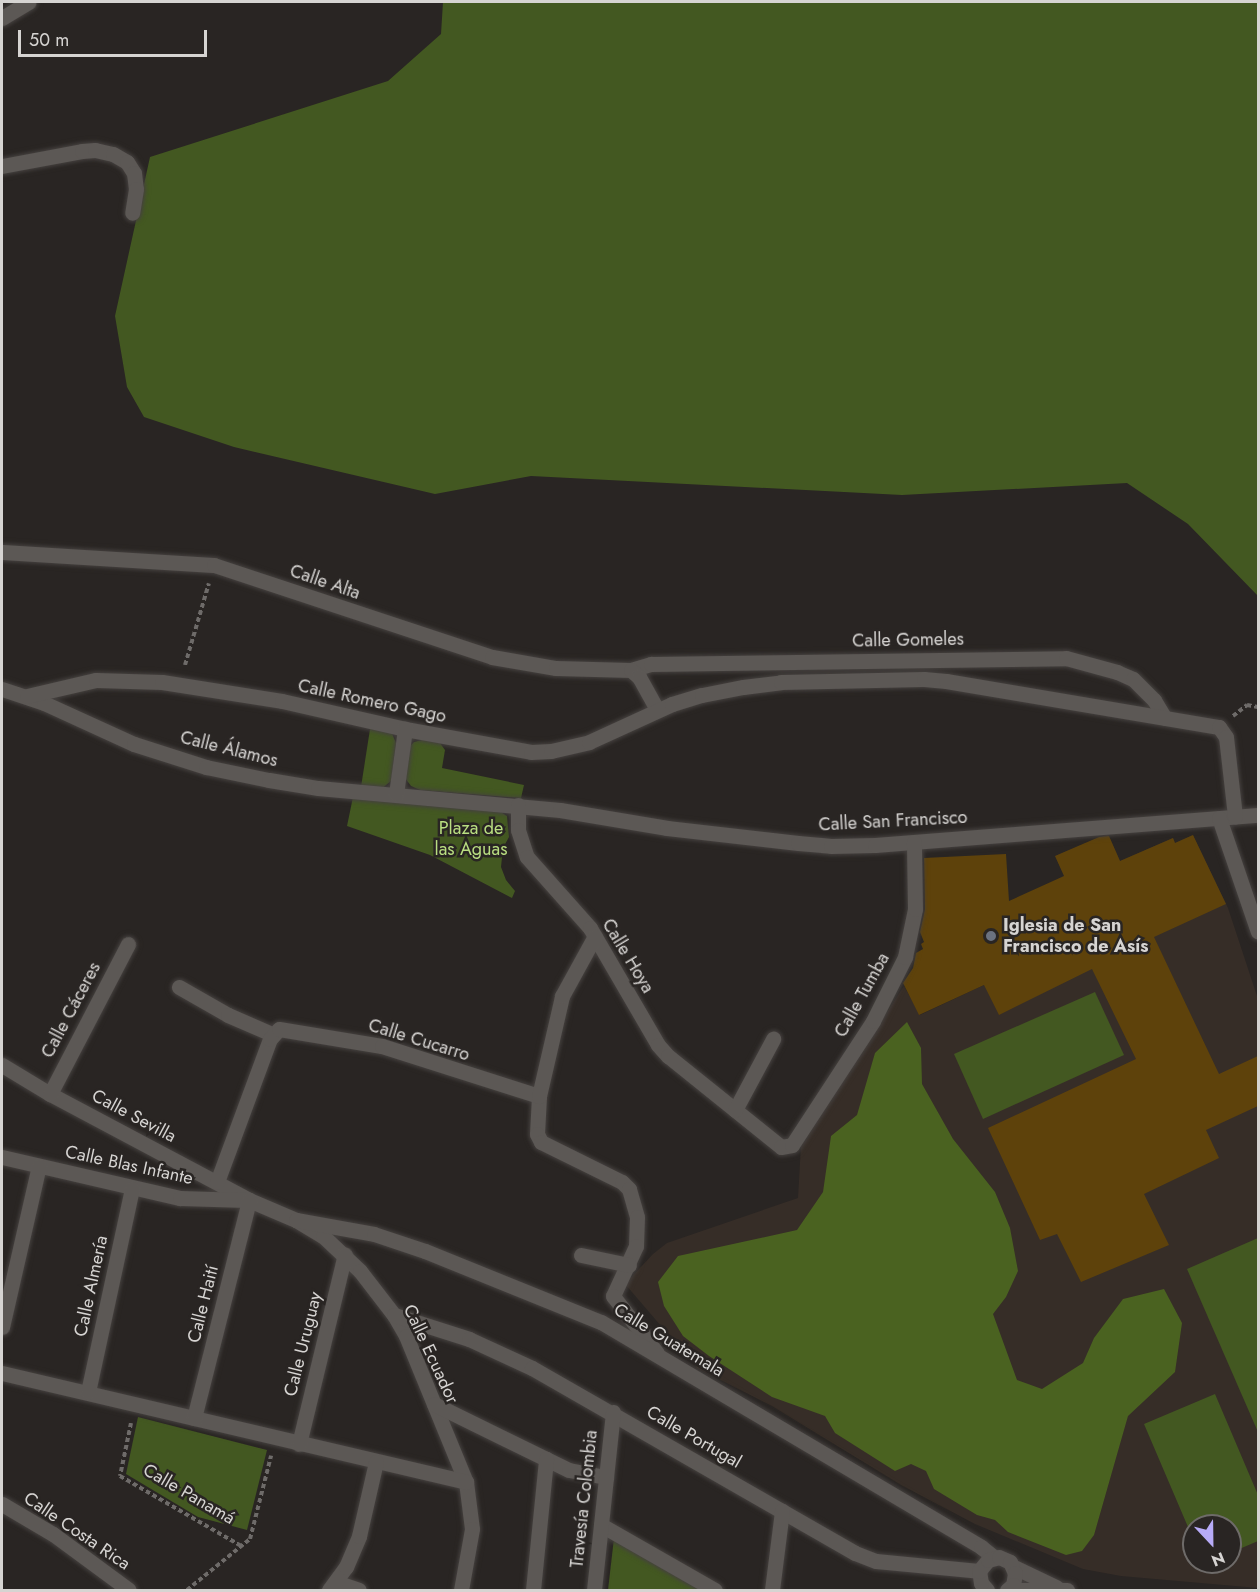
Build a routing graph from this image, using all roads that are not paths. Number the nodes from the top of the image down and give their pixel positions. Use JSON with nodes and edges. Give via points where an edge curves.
{"nodes":[{"id":1,"x":29,"y":2,"type":"edge"},
{"id":2,"x":2,"y":18,"type":"edge"},
{"id":3,"x":2,"y":166,"type":"edge"},
{"id":4,"x":132,"y":213,"type":"dead end"},
{"id":5,"x":2,"y":552,"type":"edge"},
{"id":6,"x":631,"y":670,"type":"junction"},
{"id":7,"x":2,"y":689,"type":"edge"},
{"id":8,"x":27,"y":696,"type":"junction"},
{"id":9,"x":657,"y":710,"type":"junction"},
{"id":10,"x":1164,"y":718,"type":"junction"},
{"id":11,"x":405,"y":729,"type":"junction"},
{"id":12,"x":396,"y":794,"type":"junction"},
{"id":13,"x":518,"y":805,"type":"junction"},
{"id":14,"x":1258,"y":815,"type":"edge"},
{"id":15,"x":1227,"y":817,"type":"junction"},
{"id":16,"x":914,"y":842,"type":"junction"},
{"id":17,"x":1257,"y":922,"type":"edge"},
{"id":18,"x":595,"y":936,"type":"junction"},
{"id":19,"x":128,"y":944,"type":"dead end"},
{"id":20,"x":180,"y":987,"type":"dead end"},
{"id":21,"x":273,"y":1034,"type":"junction"},
{"id":22,"x":773,"y":1039,"type":"dead end"},
{"id":23,"x":2,"y":1065,"type":"edge"},
{"id":24,"x":50,"y":1094,"type":"junction"},
{"id":25,"x":539,"y":1096,"type":"junction"},
{"id":26,"x":735,"y":1110,"type":"junction"},
{"id":27,"x":787,"y":1148,"type":"joint"},
{"id":28,"x":2,"y":1158,"type":"edge"},
{"id":29,"x":39,"y":1166,"type":"junction"},
{"id":30,"x":217,"y":1182,"type":"junction"},
{"id":31,"x":132,"y":1189,"type":"junction"},
{"id":32,"x":249,"y":1200,"type":"junction"},
{"id":33,"x":296,"y":1220,"type":"junction"},
{"id":34,"x":345,"y":1254,"type":"junction"},
{"id":35,"x":581,"y":1255,"type":"dead end"},
{"id":36,"x":629,"y":1265,"type":"junction"},
{"id":37,"x":394,"y":1316,"type":"junction"},
{"id":38,"x":2,"y":1327,"type":"edge"},
{"id":39,"x":660,"y":1357,"type":"junction"},
{"id":40,"x":2,"y":1373,"type":"edge"},
{"id":41,"x":88,"y":1392,"type":"junction"},
{"id":42,"x":434,"y":1404,"type":"junction"},
{"id":43,"x":613,"y":1412,"type":"junction"},
{"id":44,"x":194,"y":1418,"type":"junction"},
{"id":45,"x":299,"y":1444,"type":"junction"},
{"id":46,"x":546,"y":1459,"type":"junction"},
{"id":47,"x":376,"y":1462,"type":"junction"},
{"id":48,"x":606,"y":1477,"type":"junction"},
{"id":49,"x":466,"y":1482,"type":"junction"},
{"id":50,"x":2,"y":1504,"type":"edge"},
{"id":51,"x":782,"y":1511,"type":"junction"},
{"id":52,"x":601,"y":1525,"type":"junction"},
{"id":53,"x":994,"y":1557,"type":"junction"},
{"id":54,"x":1014,"y":1567,"type":"junction"},
{"id":55,"x":979,"y":1571,"type":"junction"},
{"id":56,"x":333,"y":1586,"type":"edge"},
{"id":57,"x":129,"y":1590,"type":"edge"},
{"id":58,"x":359,"y":1590,"type":"edge"},
{"id":59,"x":462,"y":1590,"type":"edge"},
{"id":60,"x":533,"y":1590,"type":"edge"},
{"id":61,"x":594,"y":1590,"type":"edge"},
{"id":62,"x":715,"y":1590,"type":"edge"},
{"id":63,"x":772,"y":1590,"type":"edge"},
{"id":64,"x":986,"y":1590,"type":"edge"},
{"id":65,"x":1007,"y":1590,"type":"edge"},
{"id":66,"x":1064,"y":1590,"type":"edge"}],
"edges":[{"from":1,"to":2,"type":"street"},
{"from":3,"to":4,"type":"street","via":[[88,151],[113,154],[127,162],[134,173]]},
{"from":5,"to":6,"type":"street","name":"Calle Alta","via":[[214,565],[492,657],[582,671]]},
{"from":6,"to":9,"type":"street"},
{"from":6,"to":10,"type":"street","name":"Calle Gomeles","via":[[651,664],[1066,657],[1133,679],[1154,700]]},
{"from":7,"to":8,"type":"street","name":"Calle Álamos"},
{"from":8,"to":11,"type":"street","name":"Calle Romero Gago","via":[[96,680],[180,684],[282,701]]},
{"from":8,"to":12,"type":"street","name":"Calle Álamos","via":[[134,744],[206,767],[307,787]]},
{"from":9,"to":10,"type":"street","via":[[702,695],[781,682],[924,679]]},
{"from":9,"to":11,"type":"street","name":"Calle Romero Gago","via":[[589,742],[551,751],[531,752]]},
{"from":10,"to":15,"type":"street","via":[[1219,727],[1226,737]]},
{"from":11,"to":12,"type":"street"},
{"from":12,"to":13,"type":"street"},
{"from":13,"to":16,"type":"street","name":"Calle San Francisco","via":[[667,828],[831,846]]},
{"from":13,"to":18,"type":"street","name":"Calle Hoya","via":[[518,830],[527,856]]},
{"from":14,"to":15,"type":"street","name":"Calle San Francisco"},
{"from":15,"to":16,"type":"street","name":"Calle San Francisco"},
{"from":15,"to":17,"type":"street"},
{"from":16,"to":27,"type":"street","name":"Calle Tumba","via":[[915,909],[905,957],[873,1021]]},
{"from":18,"to":25,"type":"street","via":[[562,996]]},
{"from":18,"to":26,"type":"street","name":"Calle Hoya","via":[[658,1045]]},
{"from":19,"to":24,"type":"street","name":"Calle Cáceres"},
{"from":20,"to":21,"type":"street"},
{"from":21,"to":25,"type":"street","name":"Calle Cucarro","via":[[286,1029],[382,1046]]},
{"from":21,"to":30,"type":"street"},
{"from":22,"to":26,"type":"street"},
{"from":23,"to":24,"type":"street","name":"Calle Sevilla"},
{"from":24,"to":30,"type":"street","name":"Calle Sevilla"},
{"from":25,"to":36,"type":"street","via":[[537,1134],[541,1142],[629,1189],[638,1217],[636,1246]]},
{"from":26,"to":27,"type":"street","name":"Calle Hoya"},
{"from":28,"to":29,"type":"street","name":"Calle Blas Infante"},
{"from":29,"to":31,"type":"street","name":"Calle Blas Infante"},
{"from":29,"to":38,"type":"street"},
{"from":30,"to":32,"type":"street","name":"Calle Sevilla"},
{"from":31,"to":32,"type":"street","name":"Calle Blas Infante","via":[[180,1198]]},
{"from":31,"to":41,"type":"street","name":"Calle Almería"},
{"from":32,"to":33,"type":"street","name":"Calle Ecuador"},
{"from":32,"to":44,"type":"street","name":"Calle Haití"},
{"from":33,"to":34,"type":"street","name":"Calle Ecuador"},
{"from":33,"to":39,"type":"street","name":"Calle Guatemala","via":[[374,1234],[425,1251],[585,1314]]},
{"from":34,"to":37,"type":"street","name":"Calle Ecuador"},
{"from":34,"to":45,"type":"street","name":"Calle Uruguay"},
{"from":35,"to":36,"type":"street"},
{"from":36,"to":39,"type":"street","via":[[613,1296]]},
{"from":37,"to":42,"type":"street","name":"Calle Ecuador"},
{"from":37,"to":43,"type":"street","name":"Calle Portugal","via":[[500,1352]]},
{"from":39,"to":53,"type":"street","name":"Calle Guatemala"},
{"from":40,"to":41,"type":"street"},
{"from":41,"to":44,"type":"street"},
{"from":42,"to":46,"type":"street"},
{"from":42,"to":49,"type":"street","name":"Calle Ecuador"},
{"from":43,"to":48,"type":"street","name":"Travesía Colombia"},
{"from":43,"to":51,"type":"street","name":"Calle Portugal"},
{"from":44,"to":45,"type":"street"},
{"from":45,"to":47,"type":"street"},
{"from":46,"to":48,"type":"street","via":[[569,1470]]},
{"from":46,"to":60,"type":"street"},
{"from":47,"to":49,"type":"street"},
{"from":47,"to":56,"type":"street","via":[[359,1536]]},
{"from":48,"to":52,"type":"street","name":"Travesía Colombia"},
{"from":49,"to":59,"type":"street","name":"Calle Ecuador","via":[[472,1528]]},
{"from":50,"to":57,"type":"street","name":"Calle Costa Rica","via":[[53,1534]]},
{"from":51,"to":55,"type":"street","name":"Calle Portugal","via":[[865,1558]]},
{"from":51,"to":63,"type":"street"},
{"from":52,"to":61,"type":"street","name":"Travesía Colombia"},
{"from":52,"to":62,"type":"street"},
{"from":53,"to":54,"type":"street","name":"Calle Guatemala","via":[[1005,1559]]},
{"from":53,"to":55,"type":"street"},
{"from":54,"to":65,"type":"street","via":[[1015,1580]]},
{"from":54,"to":66,"type":"street"},
{"from":55,"to":64,"type":"street"},
{"from":56,"to":58,"type":"street"},
{"from":65,"to":66,"type":"street"}]}
